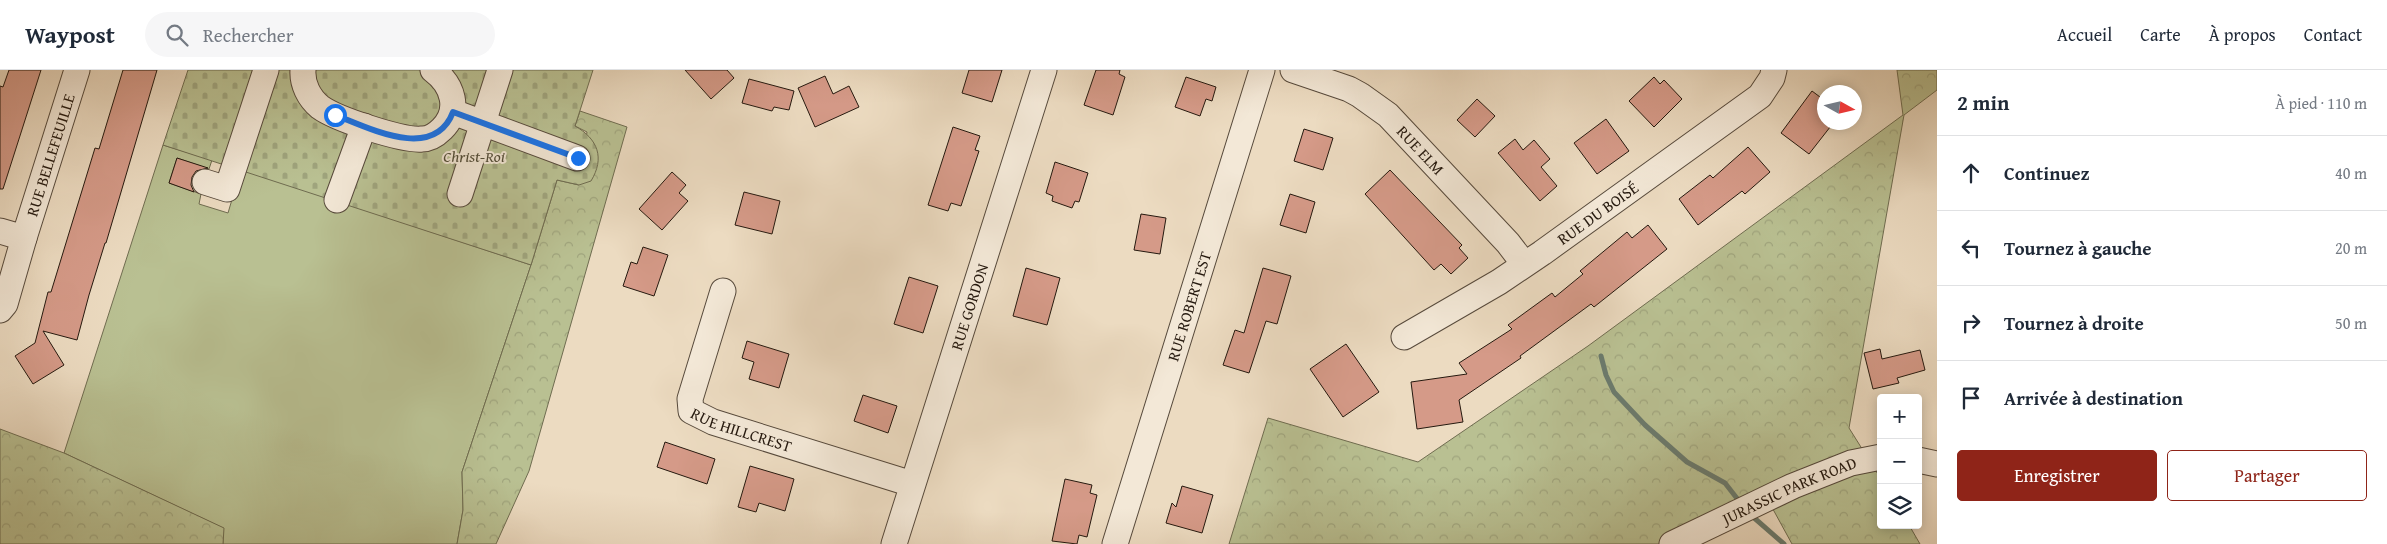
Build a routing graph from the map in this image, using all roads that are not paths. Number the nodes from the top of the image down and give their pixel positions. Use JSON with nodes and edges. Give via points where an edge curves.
{"nodes":[{"id":1,"x":77,"y":70,"type":"edge"},
{"id":2,"x":266,"y":70,"type":"edge"},
{"id":3,"x":303,"y":70,"type":"edge"},
{"id":4,"x":433,"y":70,"type":"edge"},
{"id":5,"x":500,"y":70,"type":"edge"},
{"id":6,"x":1044,"y":70,"type":"edge"},
{"id":7,"x":1262,"y":70,"type":"edge"},
{"id":8,"x":1293,"y":70,"type":"edge"},
{"id":9,"x":1774,"y":70,"type":"edge"},
{"id":10,"x":453,"y":112,"type":"junction"},
{"id":11,"x":483,"y":124,"type":"junction"},
{"id":12,"x":364,"y":126,"type":"junction"},
{"id":13,"x":578,"y":158,"type":"dead end"},
{"id":14,"x":205,"y":182,"type":"dead end"},
{"id":15,"x":460,"y":194,"type":"dead end"},
{"id":16,"x":337,"y":200,"type":"dead end"},
{"id":17,"x":0,"y":231,"type":"edge"},
{"id":18,"x":24,"y":238,"type":"junction"},
{"id":19,"x":1524,"y":264,"type":"junction"},
{"id":20,"x":723,"y":291,"type":"dead end"},
{"id":21,"x":0,"y":310,"type":"edge"},
{"id":22,"x":1404,"y":337,"type":"dead end"},
{"id":23,"x":1877,"y":457,"type":"edge"},
{"id":24,"x":1922,"y":461,"type":"edge"},
{"id":25,"x":1937,"y":464,"type":"edge"},
{"id":26,"x":912,"y":484,"type":"junction"},
{"id":27,"x":894,"y":544,"type":"edge"},
{"id":28,"x":1115,"y":544,"type":"edge"},
{"id":29,"x":1672,"y":544,"type":"edge"}],
"edges":[{"from":1,"to":18,"type":"street","name":"RUE BELLEFEUILLE"},
{"from":2,"to":14,"type":"street","via":[[227,190]]},
{"from":3,"to":12,"type":"street","via":[[304,83],[320,107]]},
{"from":4,"to":10,"type":"street","via":[[443,77],[449,88]]},
{"from":5,"to":11,"type":"street"},
{"from":6,"to":26,"type":"street","name":"RUE GORDON"},
{"from":7,"to":28,"type":"street","name":"RUE ROBERT EST"},
{"from":8,"to":19,"type":"street","name":"RUE ELM","via":[[1349,89],[1388,115]]},
{"from":9,"to":19,"type":"street","name":"RUE DU BOISÉ","via":[[1760,96]]},
{"from":10,"to":11,"type":"street"},
{"from":10,"to":12,"type":"street","via":[[451,119],[435,135],[423,140]]},
{"from":11,"to":13,"type":"street"},
{"from":11,"to":15,"type":"street"},
{"from":12,"to":16,"type":"street"},
{"from":17,"to":18,"type":"street","name":"RUE BELLEFEUILLE"},
{"from":18,"to":21,"type":"street","name":"RUE BELLEFEUILLE","via":[[5,304]]},
{"from":19,"to":22,"type":"street","name":"RUE DU BOISÉ"},
{"from":20,"to":26,"type":"street","name":"RUE HILLCREST","via":[[690,399],[691,411],[713,422]]},
{"from":23,"to":29,"type":"street","name":"JURASSIC PARK ROAD","via":[[1832,470],[1750,505]]},
{"from":24,"to":25,"type":"street"},
{"from":26,"to":27,"type":"street","name":"RUE GORDON"}]}
